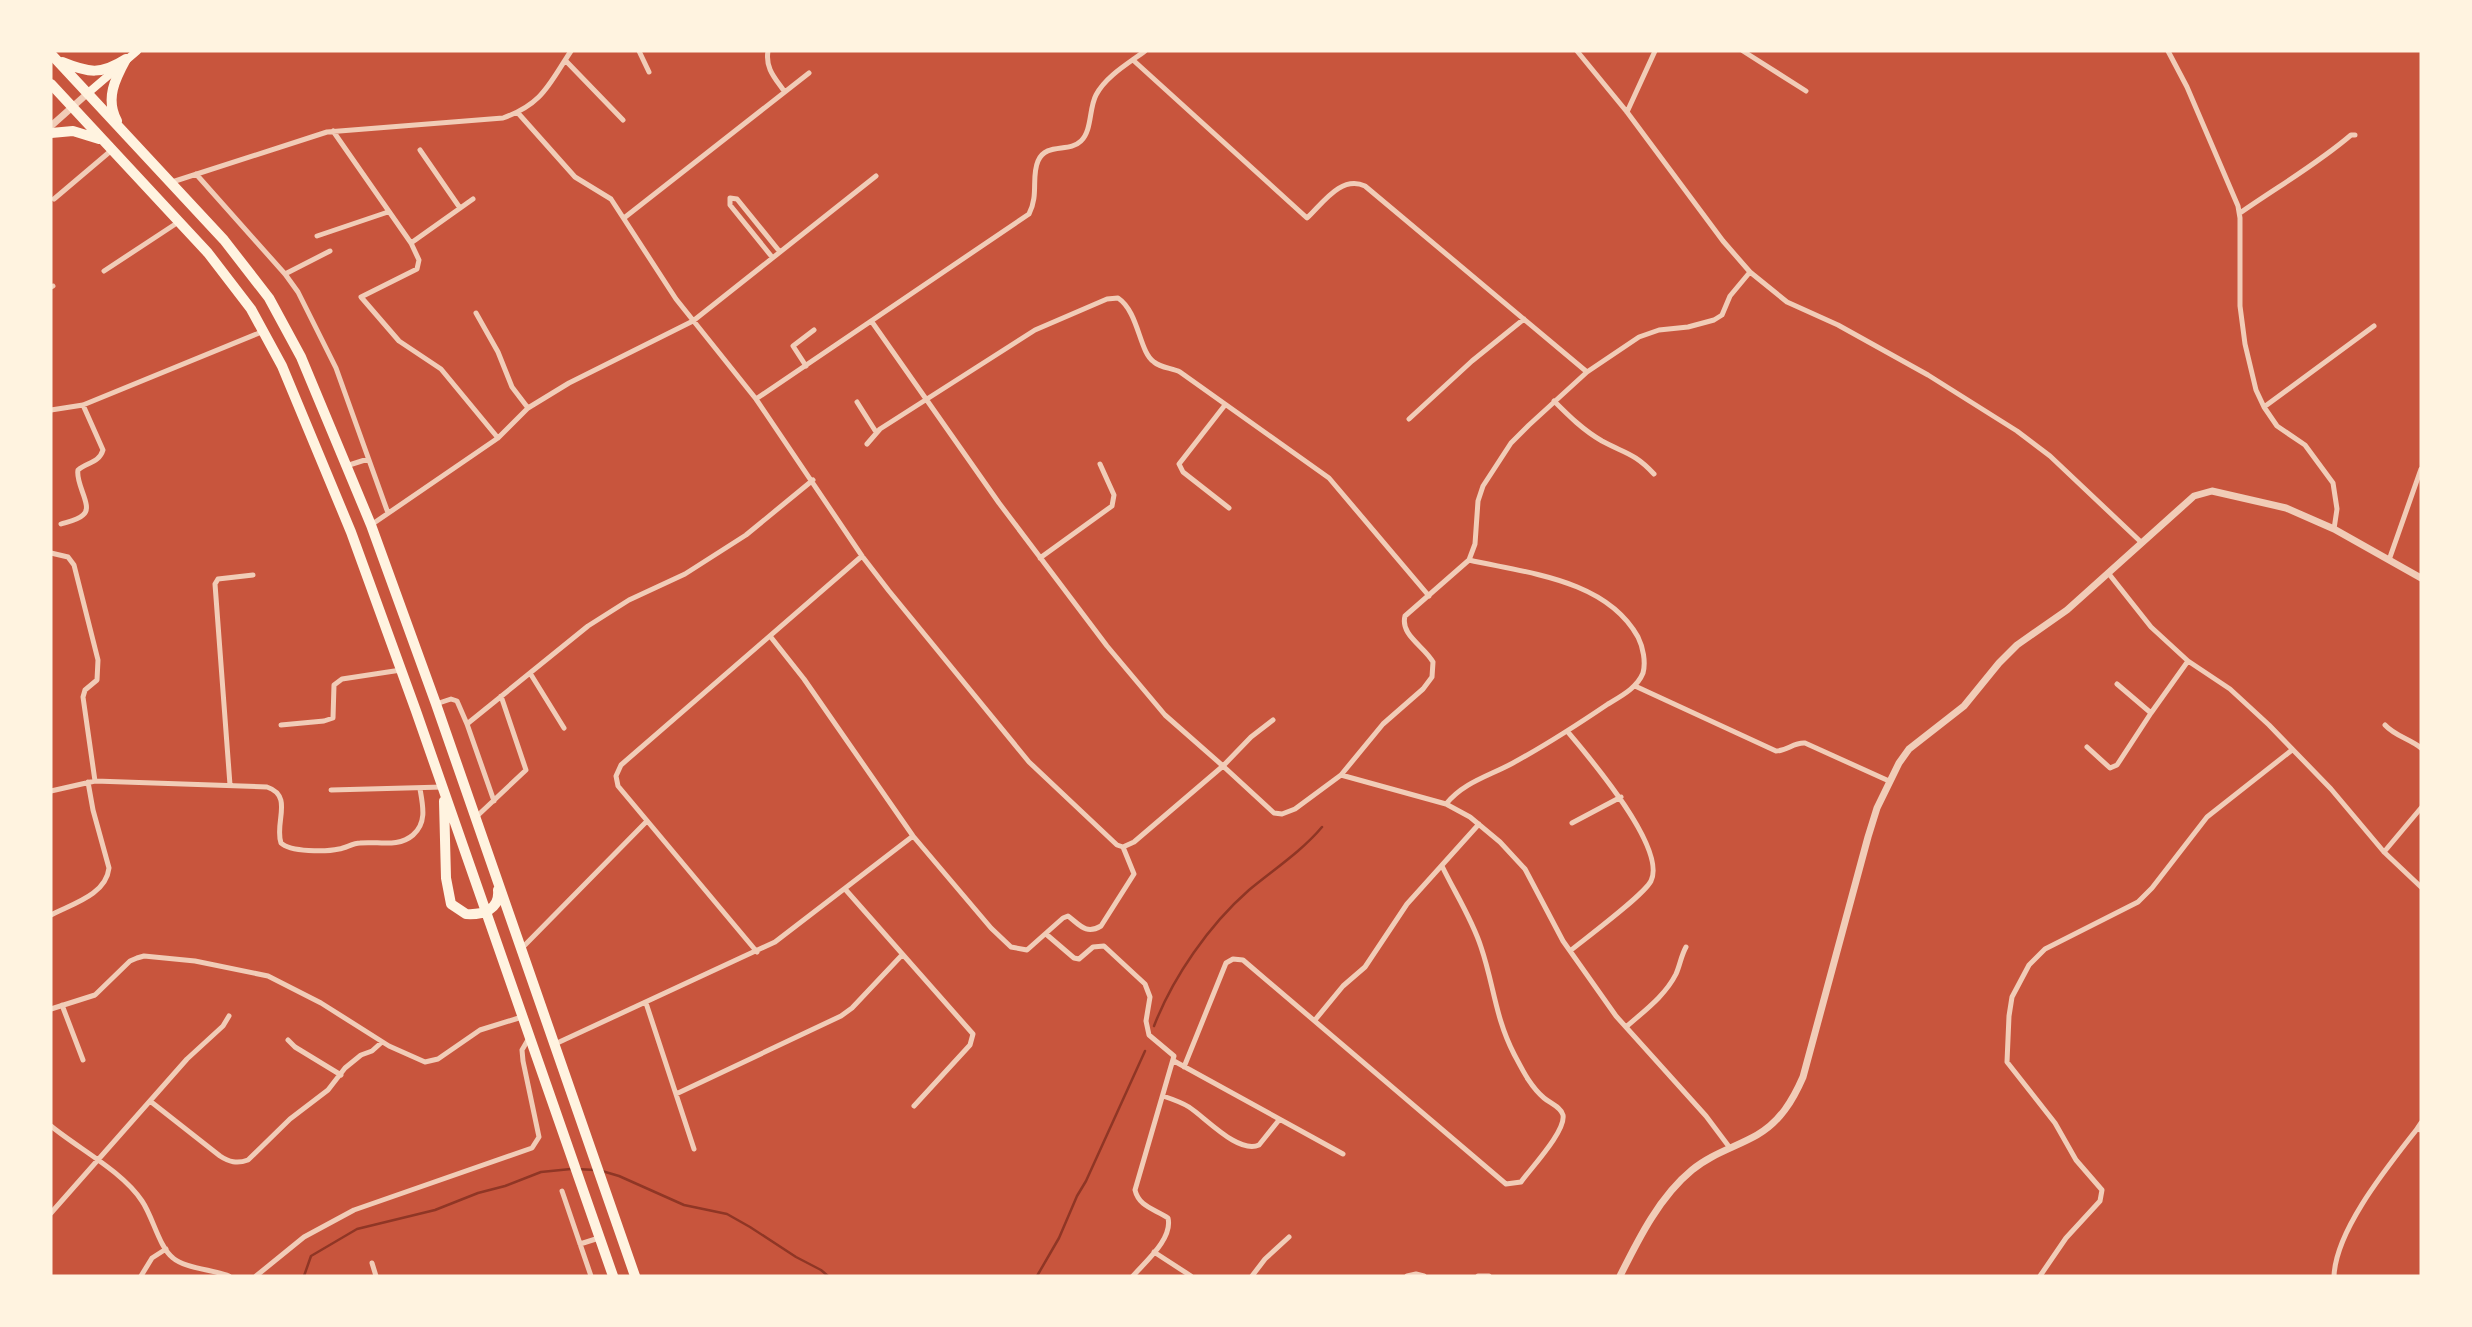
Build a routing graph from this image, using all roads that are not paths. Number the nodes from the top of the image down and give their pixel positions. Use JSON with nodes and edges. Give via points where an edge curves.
{"nodes":[{"id":1,"x":136,"y":51,"type":"edge"},
{"id":2,"x":571,"y":51,"type":"edge"},
{"id":3,"x":639,"y":51,"type":"edge"},
{"id":4,"x":768,"y":51,"type":"edge"},
{"id":5,"x":1145,"y":51,"type":"edge"},
{"id":6,"x":1577,"y":51,"type":"edge"},
{"id":7,"x":1655,"y":51,"type":"edge"},
{"id":8,"x":1744,"y":51,"type":"edge"},
{"id":9,"x":2168,"y":51,"type":"edge"},
{"id":10,"x":53,"y":57,"type":"edge"},
{"id":11,"x":126,"y":59,"type":"junction"},
{"id":12,"x":565,"y":60,"type":"junction"},
{"id":13,"x":1133,"y":60,"type":"junction"},
{"id":14,"x":649,"y":72,"type":"dead end"},
{"id":15,"x":809,"y":73,"type":"dead end"},
{"id":16,"x":51,"y":85,"type":"edge"},
{"id":17,"x":784,"y":91,"type":"junction"},
{"id":18,"x":1806,"y":91,"type":"dead end"},
{"id":19,"x":88,"y":93,"type":"junction"},
{"id":20,"x":72,"y":107,"type":"junction"},
{"id":21,"x":1627,"y":112,"type":"junction"},
{"id":22,"x":518,"y":113,"type":"junction"},
{"id":23,"x":623,"y":120,"type":"dead end"},
{"id":24,"x":51,"y":126,"type":"edge"},
{"id":25,"x":121,"y":128,"type":"junction"},
{"id":26,"x":333,"y":131,"type":"junction"},
{"id":27,"x":51,"y":133,"type":"edge"},
{"id":28,"x":2355,"y":135,"type":"dead end"},
{"id":29,"x":109,"y":146,"type":"junction"},
{"id":30,"x":420,"y":150,"type":"dead end"},
{"id":31,"x":196,"y":174,"type":"junction"},
{"id":32,"x":876,"y":176,"type":"dead end"},
{"id":33,"x":172,"y":182,"type":"junction"},
{"id":34,"x":54,"y":199,"type":"dead end"},
{"id":35,"x":473,"y":199,"type":"dead end"},
{"id":36,"x":460,"y":208,"type":"junction"},
{"id":37,"x":388,"y":212,"type":"junction"},
{"id":38,"x":2240,"y":213,"type":"junction"},
{"id":39,"x":625,"y":218,"type":"junction"},
{"id":40,"x":180,"y":220,"type":"junction"},
{"id":41,"x":317,"y":236,"type":"dead end"},
{"id":42,"x":411,"y":243,"type":"junction"},
{"id":43,"x":330,"y":251,"type":"dead end"},
{"id":44,"x":780,"y":251,"type":"junction"},
{"id":45,"x":772,"y":257,"type":"junction"},
{"id":46,"x":104,"y":271,"type":"dead end"},
{"id":47,"x":1749,"y":272,"type":"junction"},
{"id":48,"x":285,"y":274,"type":"junction"},
{"id":49,"x":476,"y":313,"type":"dead end"},
{"id":50,"x":1524,"y":319,"type":"junction"},
{"id":51,"x":692,"y":321,"type":"junction"},
{"id":52,"x":872,"y":322,"type":"junction"},
{"id":53,"x":2374,"y":326,"type":"dead end"},
{"id":54,"x":814,"y":330,"type":"dead end"},
{"id":55,"x":264,"y":331,"type":"junction"},
{"id":56,"x":806,"y":366,"type":"junction"},
{"id":57,"x":1587,"y":372,"type":"junction"},
{"id":58,"x":756,"y":399,"type":"junction"},
{"id":59,"x":925,"y":399,"type":"junction"},
{"id":60,"x":1554,"y":401,"type":"junction"},
{"id":61,"x":857,"y":402,"type":"dead end"},
{"id":62,"x":83,"y":405,"type":"junction"},
{"id":63,"x":1225,"y":405,"type":"junction"},
{"id":64,"x":2264,"y":407,"type":"junction"},
{"id":65,"x":528,"y":408,"type":"junction"},
{"id":66,"x":51,"y":410,"type":"edge"},
{"id":67,"x":1409,"y":419,"type":"dead end"},
{"id":68,"x":876,"y":432,"type":"junction"},
{"id":69,"x":498,"y":438,"type":"junction"},
{"id":70,"x":867,"y":444,"type":"dead end"},
{"id":71,"x":368,"y":459,"type":"junction"},
{"id":72,"x":1100,"y":464,"type":"dead end"},
{"id":73,"x":346,"y":466,"type":"junction"},
{"id":74,"x":2421,"y":470,"type":"edge"},
{"id":75,"x":1654,"y":474,"type":"dead end"},
{"id":76,"x":813,"y":480,"type":"junction"},
{"id":77,"x":1229,"y":508,"type":"dead end"},
{"id":78,"x":388,"y":513,"type":"junction"},
{"id":79,"x":61,"y":524,"type":"dead end"},
{"id":80,"x":371,"y":525,"type":"junction"},
{"id":81,"x":2334,"y":529,"type":"junction"},
{"id":82,"x":2143,"y":543,"type":"junction"},
{"id":83,"x":51,"y":553,"type":"edge"},
{"id":84,"x":862,"y":556,"type":"junction"},
{"id":85,"x":1040,"y":558,"type":"junction"},
{"id":86,"x":1469,"y":560,"type":"junction"},
{"id":87,"x":2389,"y":560,"type":"junction"},
{"id":88,"x":2109,"y":574,"type":"junction"},
{"id":89,"x":253,"y":575,"type":"dead end"},
{"id":90,"x":2421,"y":578,"type":"edge"},
{"id":91,"x":1429,"y":596,"type":"junction"},
{"id":92,"x":770,"y":636,"type":"junction"},
{"id":93,"x":2188,"y":662,"type":"junction"},
{"id":94,"x":401,"y":670,"type":"junction"},
{"id":95,"x":530,"y":673,"type":"junction"},
{"id":96,"x":2117,"y":684,"type":"dead end"},
{"id":97,"x":1635,"y":686,"type":"junction"},
{"id":98,"x":501,"y":696,"type":"junction"},
{"id":99,"x":436,"y":704,"type":"junction"},
{"id":100,"x":2151,"y":713,"type":"junction"},
{"id":101,"x":1273,"y":720,"type":"dead end"},
{"id":102,"x":467,"y":724,"type":"junction"},
{"id":103,"x":281,"y":725,"type":"dead end"},
{"id":104,"x":2385,"y":725,"type":"dead end"},
{"id":105,"x":564,"y":728,"type":"dead end"},
{"id":106,"x":1567,"y":731,"type":"junction"},
{"id":107,"x":2087,"y":747,"type":"dead end"},
{"id":108,"x":2421,"y":748,"type":"edge"},
{"id":109,"x":2292,"y":750,"type":"junction"},
{"id":110,"x":1223,"y":766,"type":"junction"},
{"id":111,"x":1341,"y":775,"type":"junction"},
{"id":112,"x":1889,"y":781,"type":"junction"},
{"id":113,"x":91,"y":782,"type":"junction"},
{"id":114,"x":230,"y":785,"type":"junction"},
{"id":115,"x":420,"y":789,"type":"junction"},
{"id":116,"x":443,"y":789,"type":"junction"},
{"id":117,"x":331,"y":790,"type":"dead end"},
{"id":118,"x":51,"y":791,"type":"edge"},
{"id":119,"x":1621,"y":797,"type":"junction"},
{"id":120,"x":494,"y":801,"type":"junction"},
{"id":121,"x":1446,"y":804,"type":"junction"},
{"id":122,"x":2421,"y":808,"type":"edge"},
{"id":123,"x":475,"y":818,"type":"junction"},
{"id":124,"x":647,"y":821,"type":"junction"},
{"id":125,"x":1572,"y":823,"type":"dead end"},
{"id":126,"x":1479,"y":824,"type":"junction"},
{"id":127,"x":913,"y":836,"type":"junction"},
{"id":128,"x":1123,"y":847,"type":"junction"},
{"id":129,"x":2384,"y":852,"type":"junction"},
{"id":130,"x":1442,"y":866,"type":"junction"},
{"id":131,"x":496,"y":876,"type":"junction"},
{"id":132,"x":2421,"y":887,"type":"edge"},
{"id":133,"x":845,"y":889,"type":"junction"},
{"id":134,"x":486,"y":912,"type":"junction"},
{"id":135,"x":51,"y":915,"type":"edge"},
{"id":136,"x":1046,"y":934,"type":"junction"},
{"id":137,"x":1686,"y":947,"type":"dead end"},
{"id":138,"x":521,"y":948,"type":"junction"},
{"id":139,"x":1570,"y":951,"type":"junction"},
{"id":140,"x":757,"y":952,"type":"junction"},
{"id":141,"x":902,"y":955,"type":"junction"},
{"id":142,"x":646,"y":1003,"type":"junction"},
{"id":143,"x":62,"y":1005,"type":"junction"},
{"id":144,"x":51,"y":1009,"type":"edge"},
{"id":145,"x":229,"y":1016,"type":"dead end"},
{"id":146,"x":522,"y":1017,"type":"junction"},
{"id":147,"x":1315,"y":1020,"type":"junction"},
{"id":148,"x":1626,"y":1027,"type":"junction"},
{"id":149,"x":529,"y":1037,"type":"junction"},
{"id":150,"x":288,"y":1040,"type":"dead end"},
{"id":151,"x":382,"y":1042,"type":"junction"},
{"id":152,"x":553,"y":1045,"type":"junction"},
{"id":153,"x":83,"y":1060,"type":"dead end"},
{"id":154,"x":1174,"y":1061,"type":"junction"},
{"id":155,"x":1184,"y":1067,"type":"junction"},
{"id":156,"x":341,"y":1075,"type":"junction"},
{"id":157,"x":676,"y":1094,"type":"junction"},
{"id":158,"x":1163,"y":1096,"type":"junction"},
{"id":159,"x":150,"y":1101,"type":"junction"},
{"id":160,"x":914,"y":1106,"type":"dead end"},
{"id":161,"x":1279,"y":1120,"type":"junction"},
{"id":162,"x":51,"y":1126,"type":"edge"},
{"id":163,"x":2420,"y":1127,"type":"edge"},
{"id":164,"x":1730,"y":1148,"type":"junction"},
{"id":165,"x":694,"y":1149,"type":"dead end"},
{"id":166,"x":1343,"y":1154,"type":"dead end"},
{"id":167,"x":97,"y":1160,"type":"junction"},
{"id":168,"x":562,"y":1191,"type":"dead end"},
{"id":169,"x":51,"y":1213,"type":"edge"},
{"id":170,"x":1289,"y":1237,"type":"dead end"},
{"id":171,"x":599,"y":1238,"type":"junction"},
{"id":172,"x":580,"y":1244,"type":"junction"},
{"id":173,"x":166,"y":1248,"type":"junction"},
{"id":174,"x":1154,"y":1252,"type":"junction"},
{"id":175,"x":372,"y":1263,"type":"dead end"},
{"id":176,"x":141,"y":1276,"type":"edge"},
{"id":177,"x":229,"y":1276,"type":"edge"},
{"id":178,"x":256,"y":1276,"type":"edge"},
{"id":179,"x":376,"y":1276,"type":"edge"},
{"id":180,"x":591,"y":1276,"type":"edge"},
{"id":181,"x":613,"y":1276,"type":"edge"},
{"id":182,"x":635,"y":1276,"type":"edge"},
{"id":183,"x":1133,"y":1276,"type":"edge"},
{"id":184,"x":1191,"y":1276,"type":"edge"},
{"id":185,"x":1252,"y":1276,"type":"edge"},
{"id":186,"x":1407,"y":1276,"type":"edge"},
{"id":187,"x":1424,"y":1276,"type":"edge"},
{"id":188,"x":1478,"y":1276,"type":"edge"},
{"id":189,"x":1489,"y":1276,"type":"edge"},
{"id":190,"x":1620,"y":1276,"type":"edge"},
{"id":191,"x":2040,"y":1276,"type":"edge"},
{"id":192,"x":2334,"y":1276,"type":"edge"}],
"edges":[{"from":1,"to":11,"type":"main road"},
{"from":2,"to":12,"type":"street"},
{"from":3,"to":14,"type":"street"},
{"from":4,"to":17,"type":"street","via":[[768,67]]},
{"from":5,"to":13,"type":"street"},
{"from":6,"to":21,"type":"street"},
{"from":7,"to":21,"type":"street"},
{"from":8,"to":18,"type":"street"},
{"from":9,"to":38,"type":"street"},
{"from":10,"to":11,"type":"highway","via":[[91,72]]},
{"from":10,"to":19,"type":"highway"},
{"from":11,"to":19,"type":"main road"},
{"from":11,"to":25,"type":"highway","via":[[112,92],[114,115]]},
{"from":12,"to":22,"type":"street","via":[[546,92]]},
{"from":12,"to":23,"type":"street"},
{"from":13,"to":50,"type":"street","via":[[1307,218],[1342,185],[1358,183]]},
{"from":13,"to":52,"type":"street","via":[[1101,87],[1081,141],[1049,149],[1039,157],[1029,214]]},
{"from":15,"to":17,"type":"street"},
{"from":16,"to":20,"type":"highway"},
{"from":17,"to":39,"type":"street"},
{"from":19,"to":20,"type":"street"},
{"from":19,"to":25,"type":"highway"},
{"from":20,"to":24,"type":"street"},
{"from":20,"to":29,"type":"highway"},
{"from":21,"to":47,"type":"street"},
{"from":22,"to":26,"type":"street","via":[[483,121]]},
{"from":22,"to":39,"type":"street","via":[[575,177],[607,195]]},
{"from":25,"to":33,"type":"highway"},
{"from":26,"to":31,"type":"street"},
{"from":26,"to":37,"type":"street"},
{"from":27,"to":29,"type":"highway","via":[[79,132]]},
{"from":28,"to":38,"type":"street"},
{"from":29,"to":34,"type":"street"},
{"from":29,"to":40,"type":"highway"},
{"from":30,"to":36,"type":"street"},
{"from":31,"to":33,"type":"street"},
{"from":31,"to":48,"type":"street"},
{"from":32,"to":44,"type":"street"},
{"from":33,"to":73,"type":"highway","via":[[269,298],[301,357]]},
{"from":35,"to":36,"type":"street"},
{"from":36,"to":42,"type":"street"},
{"from":37,"to":41,"type":"street"},
{"from":37,"to":42,"type":"street"},
{"from":38,"to":64,"type":"street","via":[[2240,306],[2245,344]]},
{"from":39,"to":51,"type":"street"},
{"from":40,"to":46,"type":"street"},
{"from":40,"to":55,"type":"highway","via":[[224,272]]},
{"from":42,"to":69,"type":"street","via":[[419,260],[417,269],[361,297],[400,341],[442,369]]},
{"from":43,"to":48,"type":"street"},
{"from":44,"to":45,"type":"street"},
{"from":44,"to":45,"type":"street","via":[[737,199],[730,198],[730,205]]},
{"from":45,"to":51,"type":"street"},
{"from":47,"to":57,"type":"street","via":[[1722,315],[1714,320],[1639,337]]},
{"from":47,"to":82,"type":"street","via":[[1787,302],[1928,375],[2017,431]]},
{"from":48,"to":71,"type":"street","via":[[336,368]]},
{"from":49,"to":65,"type":"street","via":[[512,387]]},
{"from":50,"to":57,"type":"street"},
{"from":50,"to":67,"type":"street"},
{"from":51,"to":58,"type":"street"},
{"from":51,"to":65,"type":"street"},
{"from":52,"to":56,"type":"street"},
{"from":52,"to":59,"type":"street"},
{"from":53,"to":64,"type":"street"},
{"from":54,"to":56,"type":"street","via":[[793,346]]},
{"from":55,"to":62,"type":"street"},
{"from":55,"to":94,"type":"highway","via":[[351,532]]},
{"from":56,"to":58,"type":"street"},
{"from":57,"to":60,"type":"street"},
{"from":58,"to":76,"type":"street"},
{"from":59,"to":63,"type":"street","via":[[1044,325],[1113,298],[1126,306],[1150,359],[1180,372]]},
{"from":59,"to":68,"type":"street"},
{"from":59,"to":85,"type":"street"},
{"from":60,"to":75,"type":"street","via":[[1585,430],[1639,459]]},
{"from":60,"to":86,"type":"street","via":[[1511,443],[1483,486]]},
{"from":61,"to":68,"type":"street"},
{"from":62,"to":66,"type":"street"},
{"from":62,"to":79,"type":"street","via":[[103,450],[101,457],[77,475],[87,511]]},
{"from":63,"to":77,"type":"street","via":[[1179,464],[1182,472]]},
{"from":63,"to":91,"type":"street","via":[[1329,478]]},
{"from":64,"to":81,"type":"street","via":[[2277,426],[2305,445],[2333,483]]},
{"from":65,"to":69,"type":"street"},
{"from":68,"to":70,"type":"street"},
{"from":69,"to":78,"type":"street"},
{"from":71,"to":73,"type":"street"},
{"from":71,"to":78,"type":"street"},
{"from":72,"to":85,"type":"street","via":[[1114,495],[1112,506]]},
{"from":73,"to":80,"type":"highway"},
{"from":74,"to":87,"type":"street"},
{"from":76,"to":84,"type":"street"},
{"from":76,"to":95,"type":"street","via":[[746,535],[588,626]]},
{"from":78,"to":80,"type":"street"},
{"from":80,"to":99,"type":"highway"},
{"from":81,"to":82,"type":"street","via":[[2286,508],[2206,491],[2194,496]]},
{"from":81,"to":87,"type":"street"},
{"from":82,"to":88,"type":"street"},
{"from":83,"to":113,"type":"street","via":[[68,557],[74,565],[98,660],[97,680],[83,697]]},
{"from":84,"to":92,"type":"street"},
{"from":84,"to":128,"type":"street","via":[[1029,762]]},
{"from":85,"to":110,"type":"street","via":[[1147,697]]},
{"from":86,"to":91,"type":"street"},
{"from":86,"to":97,"type":"street","via":[[1553,579],[1584,590],[1617,612],[1632,626],[1644,658]]},
{"from":87,"to":90,"type":"street"},
{"from":88,"to":93,"type":"street","via":[[2151,627]]},
{"from":88,"to":112,"type":"street","via":[[2017,645],[1964,706],[1909,749]]},
{"from":89,"to":114,"type":"street","via":[[218,579],[215,584]]},
{"from":91,"to":111,"type":"street","via":[[1404,622],[1433,662],[1432,677],[1383,724]]},
{"from":92,"to":124,"type":"street","via":[[617,770],[615,781]]},
{"from":92,"to":127,"type":"street"},
{"from":93,"to":100,"type":"street"},
{"from":93,"to":109,"type":"street","via":[[2230,689]]},
{"from":94,"to":103,"type":"street","via":[[342,679],[334,685],[333,718]]},
{"from":94,"to":116,"type":"highway"},
{"from":95,"to":98,"type":"street"},
{"from":95,"to":105,"type":"street"},
{"from":96,"to":100,"type":"street"},
{"from":97,"to":106,"type":"street"},
{"from":97,"to":112,"type":"street","via":[[1776,751],[1805,743]]},
{"from":98,"to":102,"type":"street"},
{"from":98,"to":120,"type":"street","via":[[526,770]]},
{"from":99,"to":102,"type":"street","via":[[454,699]]},
{"from":99,"to":123,"type":"highway"},
{"from":100,"to":107,"type":"street","via":[[2113,768]]},
{"from":101,"to":110,"type":"street"},
{"from":102,"to":120,"type":"street"},
{"from":104,"to":108,"type":"street"},
{"from":106,"to":119,"type":"street"},
{"from":106,"to":121,"type":"street","via":[[1469,784]]},
{"from":109,"to":129,"type":"street","via":[[2332,789]]},
{"from":109,"to":191,"type":"street","via":[[2207,817],[2145,896],[2036,956],[2012,998],[2007,1062],[2102,1190],[2100,1201]]},
{"from":110,"to":111,"type":"street","via":[[1275,813],[1282,814]]},
{"from":110,"to":128,"type":"street"},
{"from":111,"to":121,"type":"street"},
{"from":112,"to":164,"type":"street","via":[[1868,837],[1795,1094],[1772,1124]]},
{"from":113,"to":114,"type":"street"},
{"from":113,"to":118,"type":"street"},
{"from":113,"to":135,"type":"street","via":[[108,876],[99,890]]},
{"from":114,"to":115,"type":"street","via":[[277,792],[281,803],[279,838],[285,847],[331,850],[411,837],[423,818]]},
{"from":115,"to":116,"type":"street"},
{"from":115,"to":117,"type":"street"},
{"from":116,"to":134,"type":"highway"},
{"from":116,"to":134,"type":"highway","via":[[451,904],[466,914]]},
{"from":119,"to":125,"type":"street"},
{"from":119,"to":139,"type":"street","via":[[1651,856],[1652,878]]},
{"from":120,"to":123,"type":"street"},
{"from":121,"to":126,"type":"street"},
{"from":122,"to":129,"type":"street"},
{"from":123,"to":131,"type":"highway"},
{"from":124,"to":138,"type":"street"},
{"from":124,"to":140,"type":"street"},
{"from":126,"to":130,"type":"street"},
{"from":126,"to":139,"type":"street","via":[[1525,869]]},
{"from":127,"to":133,"type":"street"},
{"from":127,"to":136,"type":"street","via":[[1011,947],[1027,950]]},
{"from":128,"to":136,"type":"street","via":[[1134,874],[1101,926],[1084,930],[1068,916]]},
{"from":129,"to":132,"type":"street"},
{"from":130,"to":147,"type":"street","via":[[1407,904],[1365,967]]},
{"from":130,"to":147,"type":"street","via":[[1480,945],[1505,1036],[1528,1081],[1563,1114],[1557,1134],[1521,1182],[1506,1185]]},
{"from":131,"to":134,"type":"highway","via":[[498,902]]},
{"from":131,"to":138,"type":"highway"},
{"from":133,"to":140,"type":"street"},
{"from":133,"to":141,"type":"street"},
{"from":134,"to":146,"type":"highway"},
{"from":136,"to":154,"type":"street","via":[[1074,958],[1104,946],[1145,984],[1150,997],[1149,1035],[1172,1053]]},
{"from":137,"to":148,"type":"street","via":[[1664,992]]},
{"from":138,"to":152,"type":"highway"},
{"from":139,"to":148,"type":"street"},
{"from":140,"to":142,"type":"street"},
{"from":141,"to":157,"type":"street","via":[[841,1016]]},
{"from":141,"to":160,"type":"street","via":[[974,1034],[970,1045]]},
{"from":142,"to":152,"type":"street"},
{"from":142,"to":157,"type":"street"},
{"from":143,"to":144,"type":"street"},
{"from":143,"to":151,"type":"street","via":[[96,995],[137,958],[195,961],[268,976]]},
{"from":143,"to":153,"type":"street"},
{"from":145,"to":159,"type":"street"},
{"from":146,"to":149,"type":"highway"},
{"from":146,"to":151,"type":"street","via":[[481,1030],[431,1062]]},
{"from":147,"to":155,"type":"street","via":[[1243,960],[1233,958],[1226,963]]},
{"from":148,"to":164,"type":"street"},
{"from":149,"to":171,"type":"highway"},
{"from":149,"to":178,"type":"street","via":[[522,1050],[523,1061],[540,1137],[532,1148],[343,1214],[298,1241]]},
{"from":150,"to":156,"type":"street"},
{"from":151,"to":156,"type":"street"},
{"from":152,"to":182,"type":"highway"},
{"from":154,"to":155,"type":"street"},
{"from":154,"to":158,"type":"street"},
{"from":155,"to":161,"type":"street"},
{"from":156,"to":159,"type":"street","via":[[242,1162],[220,1156]]},
{"from":157,"to":165,"type":"street"},
{"from":158,"to":161,"type":"street","via":[[1186,1105],[1248,1147],[1259,1145]]},
{"from":158,"to":174,"type":"street","via":[[1135,1190],[1138,1200],[1169,1222]]},
{"from":159,"to":167,"type":"street"},
{"from":161,"to":166,"type":"street"},
{"from":162,"to":167,"type":"street"},
{"from":163,"to":192,"type":"street","via":[[2359,1209],[2337,1257]]},
{"from":164,"to":190,"type":"street","via":[[1705,1160],[1670,1192]]},
{"from":167,"to":169,"type":"street"},
{"from":167,"to":173,"type":"street","via":[[142,1202]]},
{"from":168,"to":172,"type":"street"},
{"from":170,"to":185,"type":"street"},
{"from":171,"to":172,"type":"street"},
{"from":171,"to":181,"type":"highway"},
{"from":172,"to":180,"type":"street"},
{"from":173,"to":176,"type":"street","via":[[152,1258]]},
{"from":173,"to":177,"type":"street","via":[[175,1260]]},
{"from":174,"to":183,"type":"street"},
{"from":174,"to":184,"type":"street"},
{"from":175,"to":179,"type":"street"},
{"from":186,"to":187,"type":"street"},
{"from":188,"to":189,"type":"street"}]}
